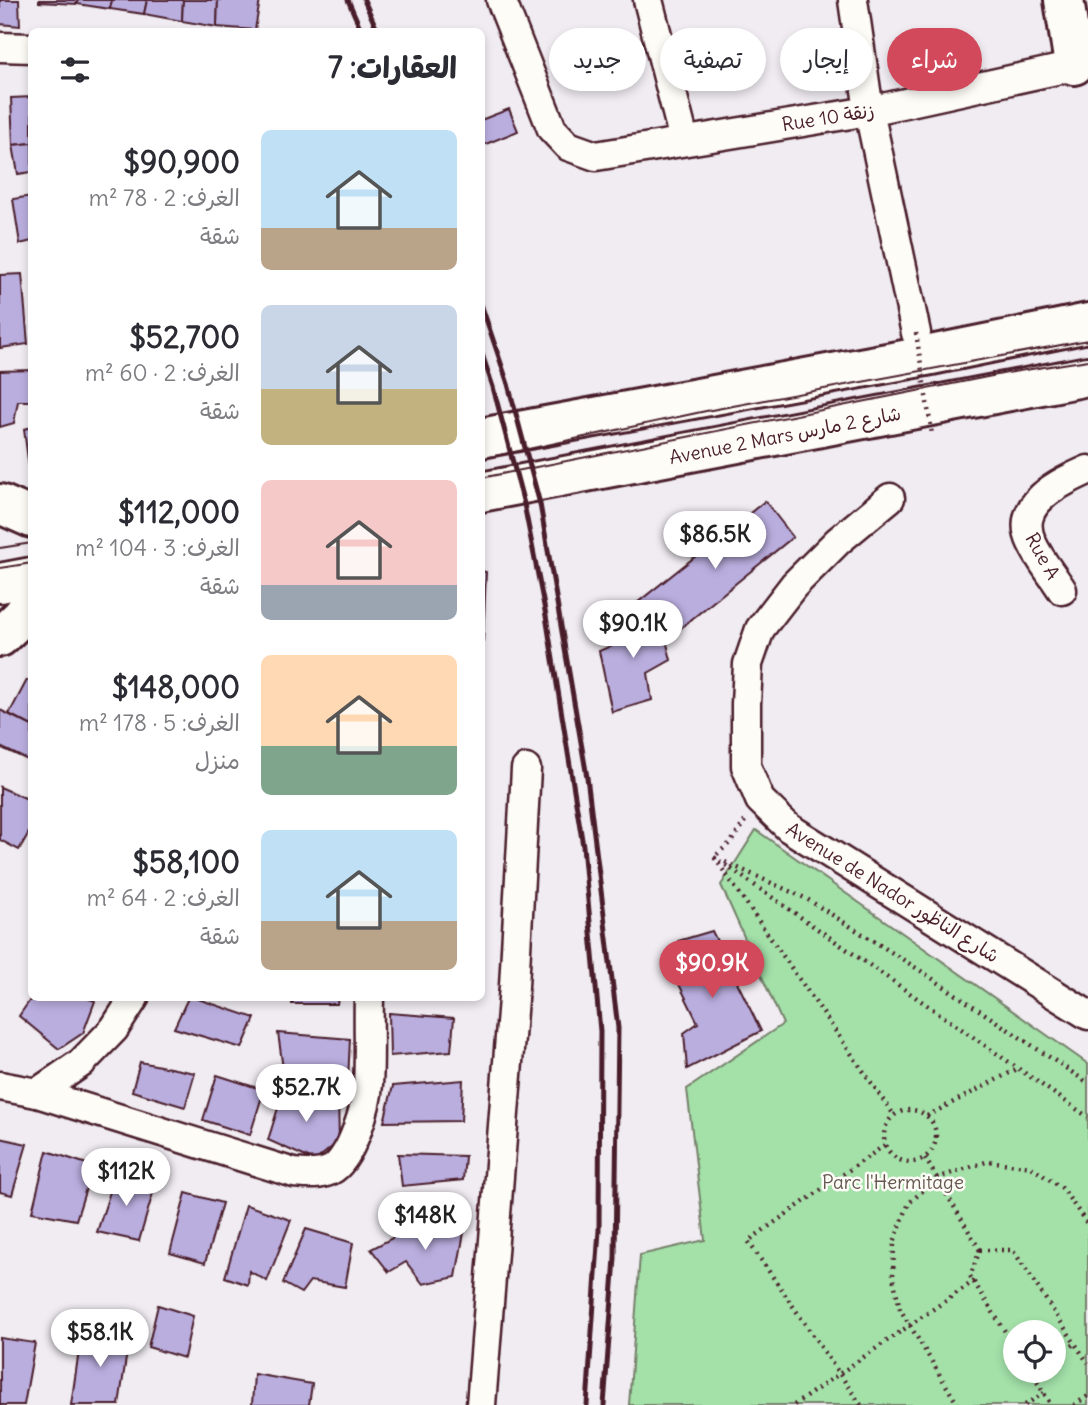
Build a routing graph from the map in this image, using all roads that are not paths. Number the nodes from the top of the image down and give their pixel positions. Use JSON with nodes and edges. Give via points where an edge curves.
{"nodes":[{"id":1,"x":501,"y":0,"type":"edge"},
{"id":2,"x":648,"y":0,"type":"edge"},
{"id":3,"x":853,"y":0,"type":"edge"},
{"id":4,"x":1064,"y":0,"type":"edge"},
{"id":5,"x":0,"y":47,"type":"edge"},
{"id":6,"x":28,"y":48,"type":"edge"},
{"id":7,"x":1081,"y":64,"type":"edge"},
{"id":8,"x":869,"y":111,"type":"junction"},
{"id":9,"x":684,"y":140,"type":"junction"},
{"id":10,"x":1088,"y":323,"type":"edge"},
{"id":11,"x":916,"y":333,"type":"road end"},
{"id":12,"x":1088,"y":376,"type":"edge"},
{"id":13,"x":485,"y":437,"type":"edge"},
{"id":14,"x":1088,"y":470,"type":"edge"},
{"id":15,"x":485,"y":491,"type":"edge"},
{"id":16,"x":891,"y":498,"type":"dead end"},
{"id":17,"x":0,"y":504,"type":"edge"},
{"id":18,"x":28,"y":516,"type":"edge"},
{"id":19,"x":28,"y":528,"type":"edge"},
{"id":20,"x":0,"y":533,"type":"edge"},
{"id":21,"x":28,"y":578,"type":"edge"},
{"id":22,"x":0,"y":583,"type":"edge"},
{"id":23,"x":1062,"y":590,"type":"dead end"},
{"id":24,"x":28,"y":608,"type":"edge"},
{"id":25,"x":0,"y":637,"type":"edge"},
{"id":26,"x":526,"y":769,"type":"dead end"},
{"id":27,"x":132,"y":1001,"type":"edge"},
{"id":28,"x":369,"y":1001,"type":"edge"},
{"id":29,"x":1086,"y":1011,"type":"edge"},
{"id":30,"x":0,"y":1086,"type":"edge"},
{"id":31,"x":37,"y":1093,"type":"junction"},
{"id":32,"x":481,"y":1405,"type":"edge"}],
"edges":[{"from":1,"to":9,"type":"street","name":"Rue 10 زنقة","via":[[552,129],[568,146],[596,156]]},
{"from":2,"to":9,"type":"street"},
{"from":3,"to":8,"type":"street"},
{"from":4,"to":7,"type":"main road"},
{"from":5,"to":6,"type":"street"},
{"from":7,"to":8,"type":"street","name":"Rue 10 زنقة"},
{"from":8,"to":9,"type":"street","name":"Rue 10 زنقة"},
{"from":8,"to":11,"type":"street"},
{"from":10,"to":13,"type":"main road"},
{"from":12,"to":15,"type":"main road","name":"Avenue 2 Mars شارع 2 مارس"},
{"from":14,"to":23,"type":"street","name":"Rue A","via":[[1044,493],[1026,524],[1032,543]]},
{"from":16,"to":29,"type":"street","name":"Avenue de Nador شارع الناظور","via":[[794,584],[760,629],[748,664],[746,766],[760,800],[789,828]]},
{"from":17,"to":18,"type":"main road"},
{"from":19,"to":20,"type":"main road"},
{"from":21,"to":22,"type":"main road"},
{"from":24,"to":25,"type":"main road"},
{"from":26,"to":32,"type":"street"},
{"from":27,"to":31,"type":"street","via":[[114,1029],[81,1063]]},
{"from":28,"to":31,"type":"street","via":[[368,1086],[346,1155],[332,1170],[294,1173]]},
{"from":30,"to":31,"type":"street"}]}
